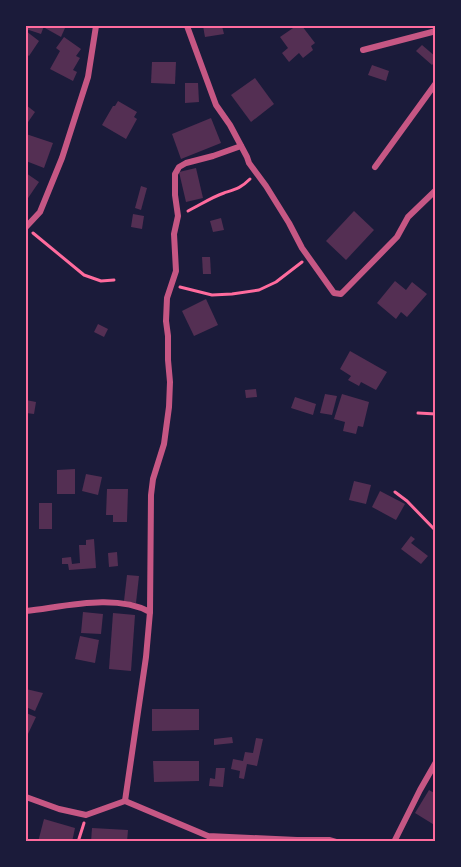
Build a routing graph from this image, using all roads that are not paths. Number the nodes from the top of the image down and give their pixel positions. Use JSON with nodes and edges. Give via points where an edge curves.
{"nodes":[{"id":1,"x":96,"y":26,"type":"edge"},
{"id":2,"x":187,"y":26,"type":"edge"},
{"id":3,"x":435,"y":31,"type":"edge"},
{"id":4,"x":363,"y":50,"type":"dead end"},
{"id":5,"x":435,"y":83,"type":"edge"},
{"id":6,"x":241,"y":146,"type":"junction"},
{"id":7,"x":375,"y":167,"type":"dead end"},
{"id":8,"x":435,"y":190,"type":"edge"},
{"id":9,"x":27,"y":229,"type":"edge"},
{"id":10,"x":26,"y":611,"type":"edge"},
{"id":11,"x":150,"y":612,"type":"junction"},
{"id":12,"x":435,"y":762,"type":"edge"},
{"id":13,"x":26,"y":797,"type":"edge"},
{"id":14,"x":125,"y":801,"type":"junction"},
{"id":15,"x":336,"y":842,"type":"edge"},
{"id":16,"x":394,"y":842,"type":"edge"}],
"edges":[{"from":1,"to":9,"type":"street","via":[[88,77],[62,158],[40,212]]},
{"from":2,"to":6,"type":"street","via":[[216,105]]},
{"from":3,"to":4,"type":"street"},
{"from":5,"to":7,"type":"street"},
{"from":6,"to":8,"type":"street","via":[[308,258],[334,293],[341,294],[397,237],[408,218]]},
{"from":6,"to":11,"type":"street","via":[[186,163],[175,174],[176,271],[167,298],[166,321],[169,407],[151,495]]},
{"from":10,"to":11,"type":"street","via":[[99,602],[141,607]]},
{"from":11,"to":14,"type":"street"},
{"from":12,"to":16,"type":"street"},
{"from":13,"to":14,"type":"street","via":[[87,815]]},
{"from":14,"to":15,"type":"street","via":[[208,836]]}]}
